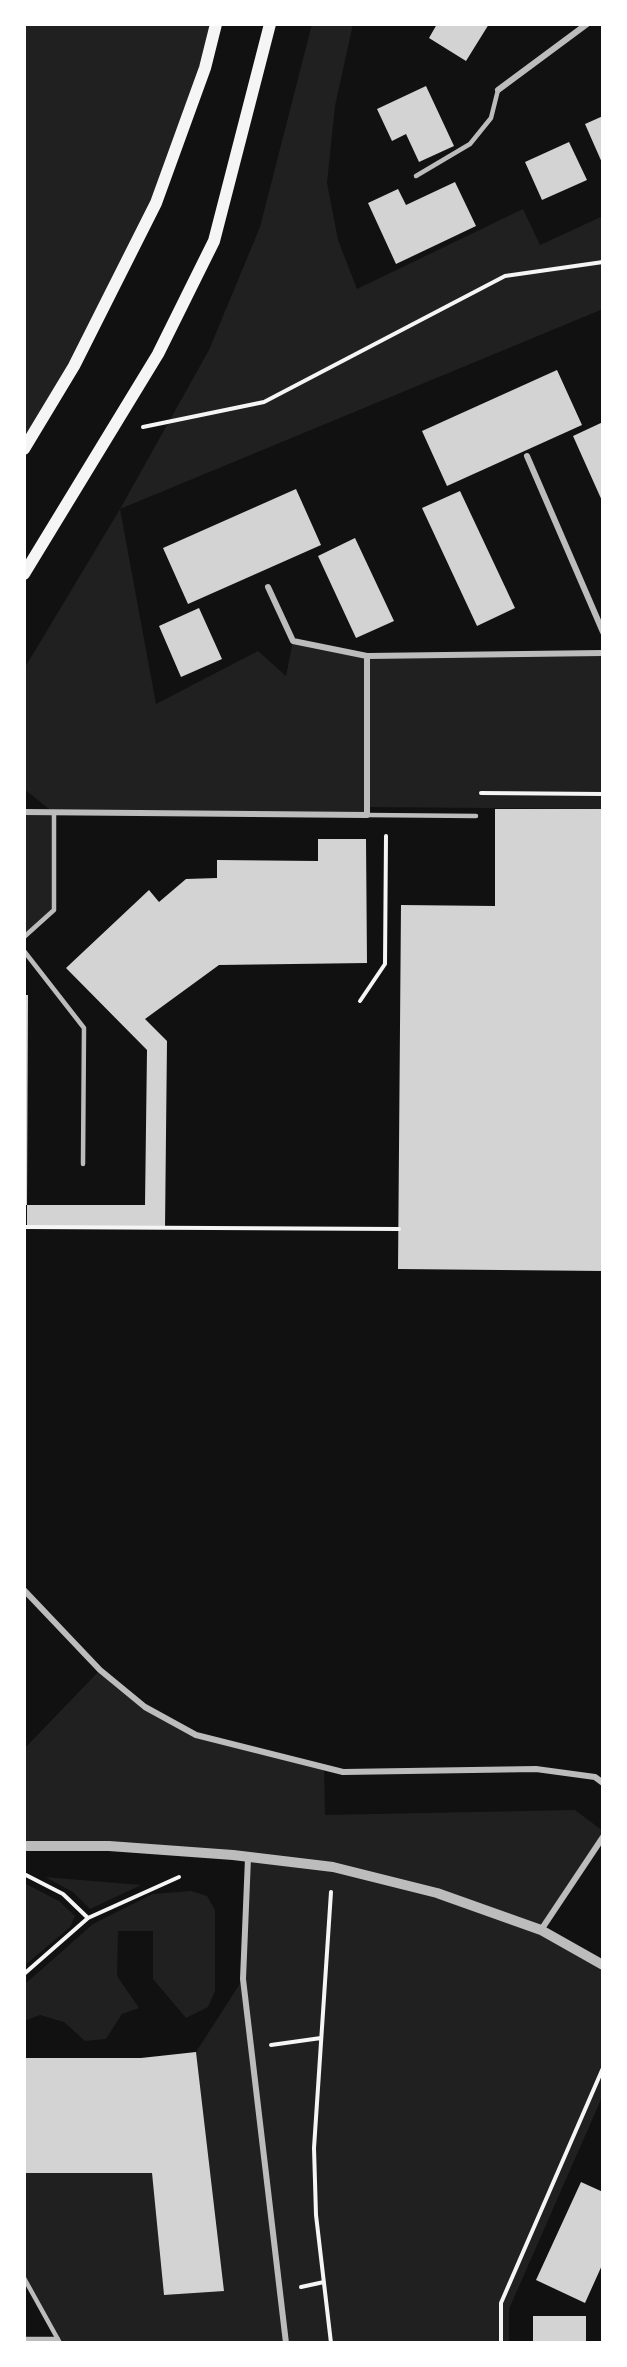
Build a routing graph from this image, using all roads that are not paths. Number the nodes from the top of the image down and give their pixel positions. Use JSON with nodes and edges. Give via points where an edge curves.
{"nodes":[{"id":1,"x":216,"y":24,"type":"edge"},
{"id":2,"x":270,"y":24,"type":"edge"},
{"id":3,"x":587,"y":24,"type":"edge"},
{"id":4,"x":498,"y":90,"type":"joint"},
{"id":5,"x":416,"y":176,"type":"dead end"},
{"id":6,"x":24,"y":449,"type":"edge"},
{"id":7,"x":527,"y":456,"type":"dead end"},
{"id":8,"x":24,"y":574,"type":"edge"},
{"id":9,"x":268,"y":587,"type":"dead end"},
{"id":10,"x":603,"y":632,"type":"edge"},
{"id":11,"x":603,"y":653,"type":"edge"},
{"id":12,"x":367,"y":656,"type":"junction"},
{"id":13,"x":24,"y":812,"type":"edge"},
{"id":14,"x":54,"y":813,"type":"junction"},
{"id":15,"x":367,"y":815,"type":"junction"},
{"id":16,"x":476,"y":816,"type":"dead end"},
{"id":17,"x":24,"y":937,"type":"edge"},
{"id":18,"x":24,"y":951,"type":"edge"},
{"id":19,"x":83,"y":1164,"type":"dead end"},
{"id":20,"x":24,"y":1590,"type":"edge"},
{"id":21,"x":603,"y":1783,"type":"edge"},
{"id":22,"x":603,"y":1837,"type":"edge"},
{"id":23,"x":24,"y":1846,"type":"edge"},
{"id":24,"x":248,"y":1858,"type":"junction"},
{"id":25,"x":541,"y":1930,"type":"junction"},
{"id":26,"x":603,"y":1965,"type":"edge"},
{"id":27,"x":24,"y":2278,"type":"edge"},
{"id":28,"x":24,"y":2339,"type":"edge"},
{"id":29,"x":59,"y":2341,"type":"edge"},
{"id":30,"x":286,"y":2343,"type":"edge"}],
"edges":[{"from":1,"to":6,"type":"main road","via":[[205,68],[156,203],[74,366]]},
{"from":2,"to":8,"type":"main road","via":[[214,241],[158,354]]},
{"from":3,"to":4,"type":"street"},
{"from":4,"to":5,"type":"lane","via":[[491,118],[470,144]]},
{"from":7,"to":10,"type":"street"},
{"from":9,"to":12,"type":"street","via":[[293,641]]},
{"from":11,"to":12,"type":"street"},
{"from":12,"to":15,"type":"street"},
{"from":13,"to":14,"type":"street"},
{"from":14,"to":15,"type":"street"},
{"from":14,"to":17,"type":"lane","via":[[54,910]]},
{"from":15,"to":16,"type":"lane"},
{"from":18,"to":19,"type":"lane","via":[[84,1028]]},
{"from":20,"to":21,"type":"street","via":[[100,1670],[146,1707],[196,1735],[343,1772],[536,1769],[595,1777]]},
{"from":22,"to":25,"type":"street"},
{"from":23,"to":24,"type":"street","via":[[109,1846]]},
{"from":24,"to":25,"type":"street","via":[[333,1867],[437,1893]]},
{"from":24,"to":30,"type":"street","via":[[243,1979]]},
{"from":25,"to":26,"type":"street"},
{"from":27,"to":29,"type":"lane"},
{"from":28,"to":29,"type":"lane"}]}
